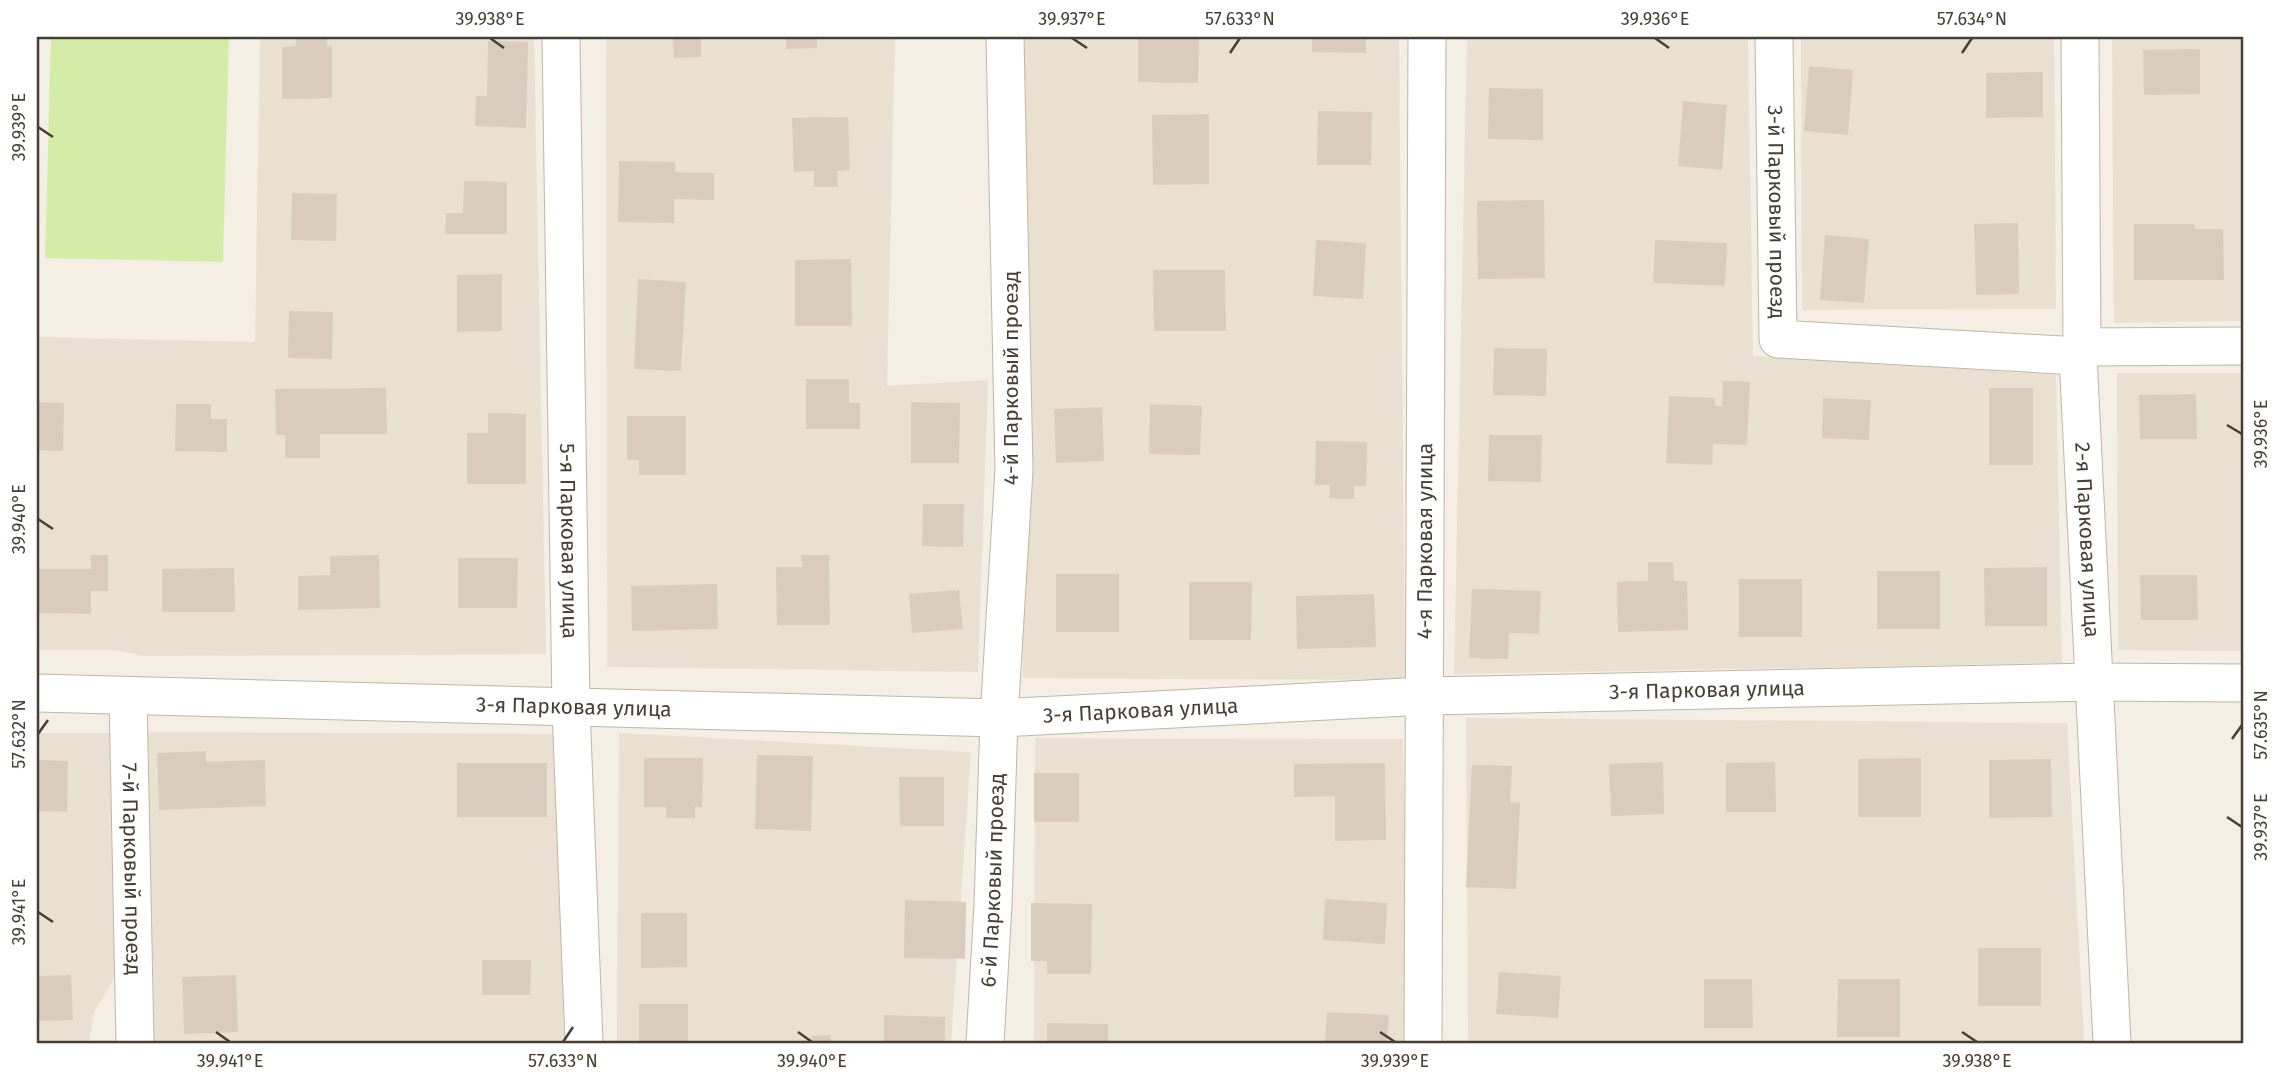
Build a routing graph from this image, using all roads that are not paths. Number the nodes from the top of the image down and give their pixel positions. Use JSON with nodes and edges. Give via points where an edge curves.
{"nodes":[{"id":1,"x":561,"y":37,"type":"edge"},
{"id":2,"x":1006,"y":37,"type":"edge"},
{"id":3,"x":1427,"y":37,"type":"edge"},
{"id":4,"x":1774,"y":37,"type":"edge"},
{"id":5,"x":2080,"y":37,"type":"edge"},
{"id":6,"x":2243,"y":346,"type":"edge"},
{"id":7,"x":2080,"y":351,"type":"junction"},
{"id":8,"x":2093,"y":682,"type":"junction"},
{"id":9,"x":2243,"y":683,"type":"edge"},
{"id":10,"x":37,"y":693,"type":"edge"},
{"id":11,"x":128,"y":696,"type":"junction"},
{"id":12,"x":1425,"y":696,"type":"junction"},
{"id":13,"x":571,"y":707,"type":"junction"},
{"id":14,"x":999,"y":718,"type":"junction"},
{"id":15,"x":135,"y":1043,"type":"edge"},
{"id":16,"x":584,"y":1043,"type":"edge"},
{"id":17,"x":985,"y":1043,"type":"edge"},
{"id":18,"x":1423,"y":1043,"type":"edge"},
{"id":19,"x":2112,"y":1043,"type":"edge"}],
"edges":[{"from":1,"to":13,"type":"street","name":"5-я Парковая улица"},
{"from":2,"to":14,"type":"street","name":"4-й Парковый проезд","via":[[1014,470]]},
{"from":3,"to":12,"type":"street","name":"4-я Парковая улица"},
{"from":4,"to":7,"type":"street","name":"3-й Парковый проезд","via":[[1778,339]]},
{"from":5,"to":7,"type":"street","name":"2-я Парковая улица"},
{"from":6,"to":7,"type":"street"},
{"from":7,"to":8,"type":"street","name":"2-я Парковая улица"},
{"from":8,"to":9,"type":"street","name":"3-я Парковая улица"},
{"from":8,"to":12,"type":"street","name":"3-я Парковая улица"},
{"from":8,"to":19,"type":"street","name":"2-я Парковая улица"},
{"from":10,"to":11,"type":"street","name":"3-я Парковая улица"},
{"from":11,"to":13,"type":"street","name":"3-я Парковая улица"},
{"from":11,"to":15,"type":"street","name":"7-й Парковый проезд"},
{"from":12,"to":14,"type":"street","name":"3-я Парковая улица"},
{"from":12,"to":18,"type":"street","name":"4-я Парковая улица"},
{"from":13,"to":14,"type":"street","name":"3-я Парковая улица"},
{"from":13,"to":16,"type":"street","name":"5-я Парковая улица"},
{"from":14,"to":17,"type":"street","name":"6-й Парковый проезд"}]}
